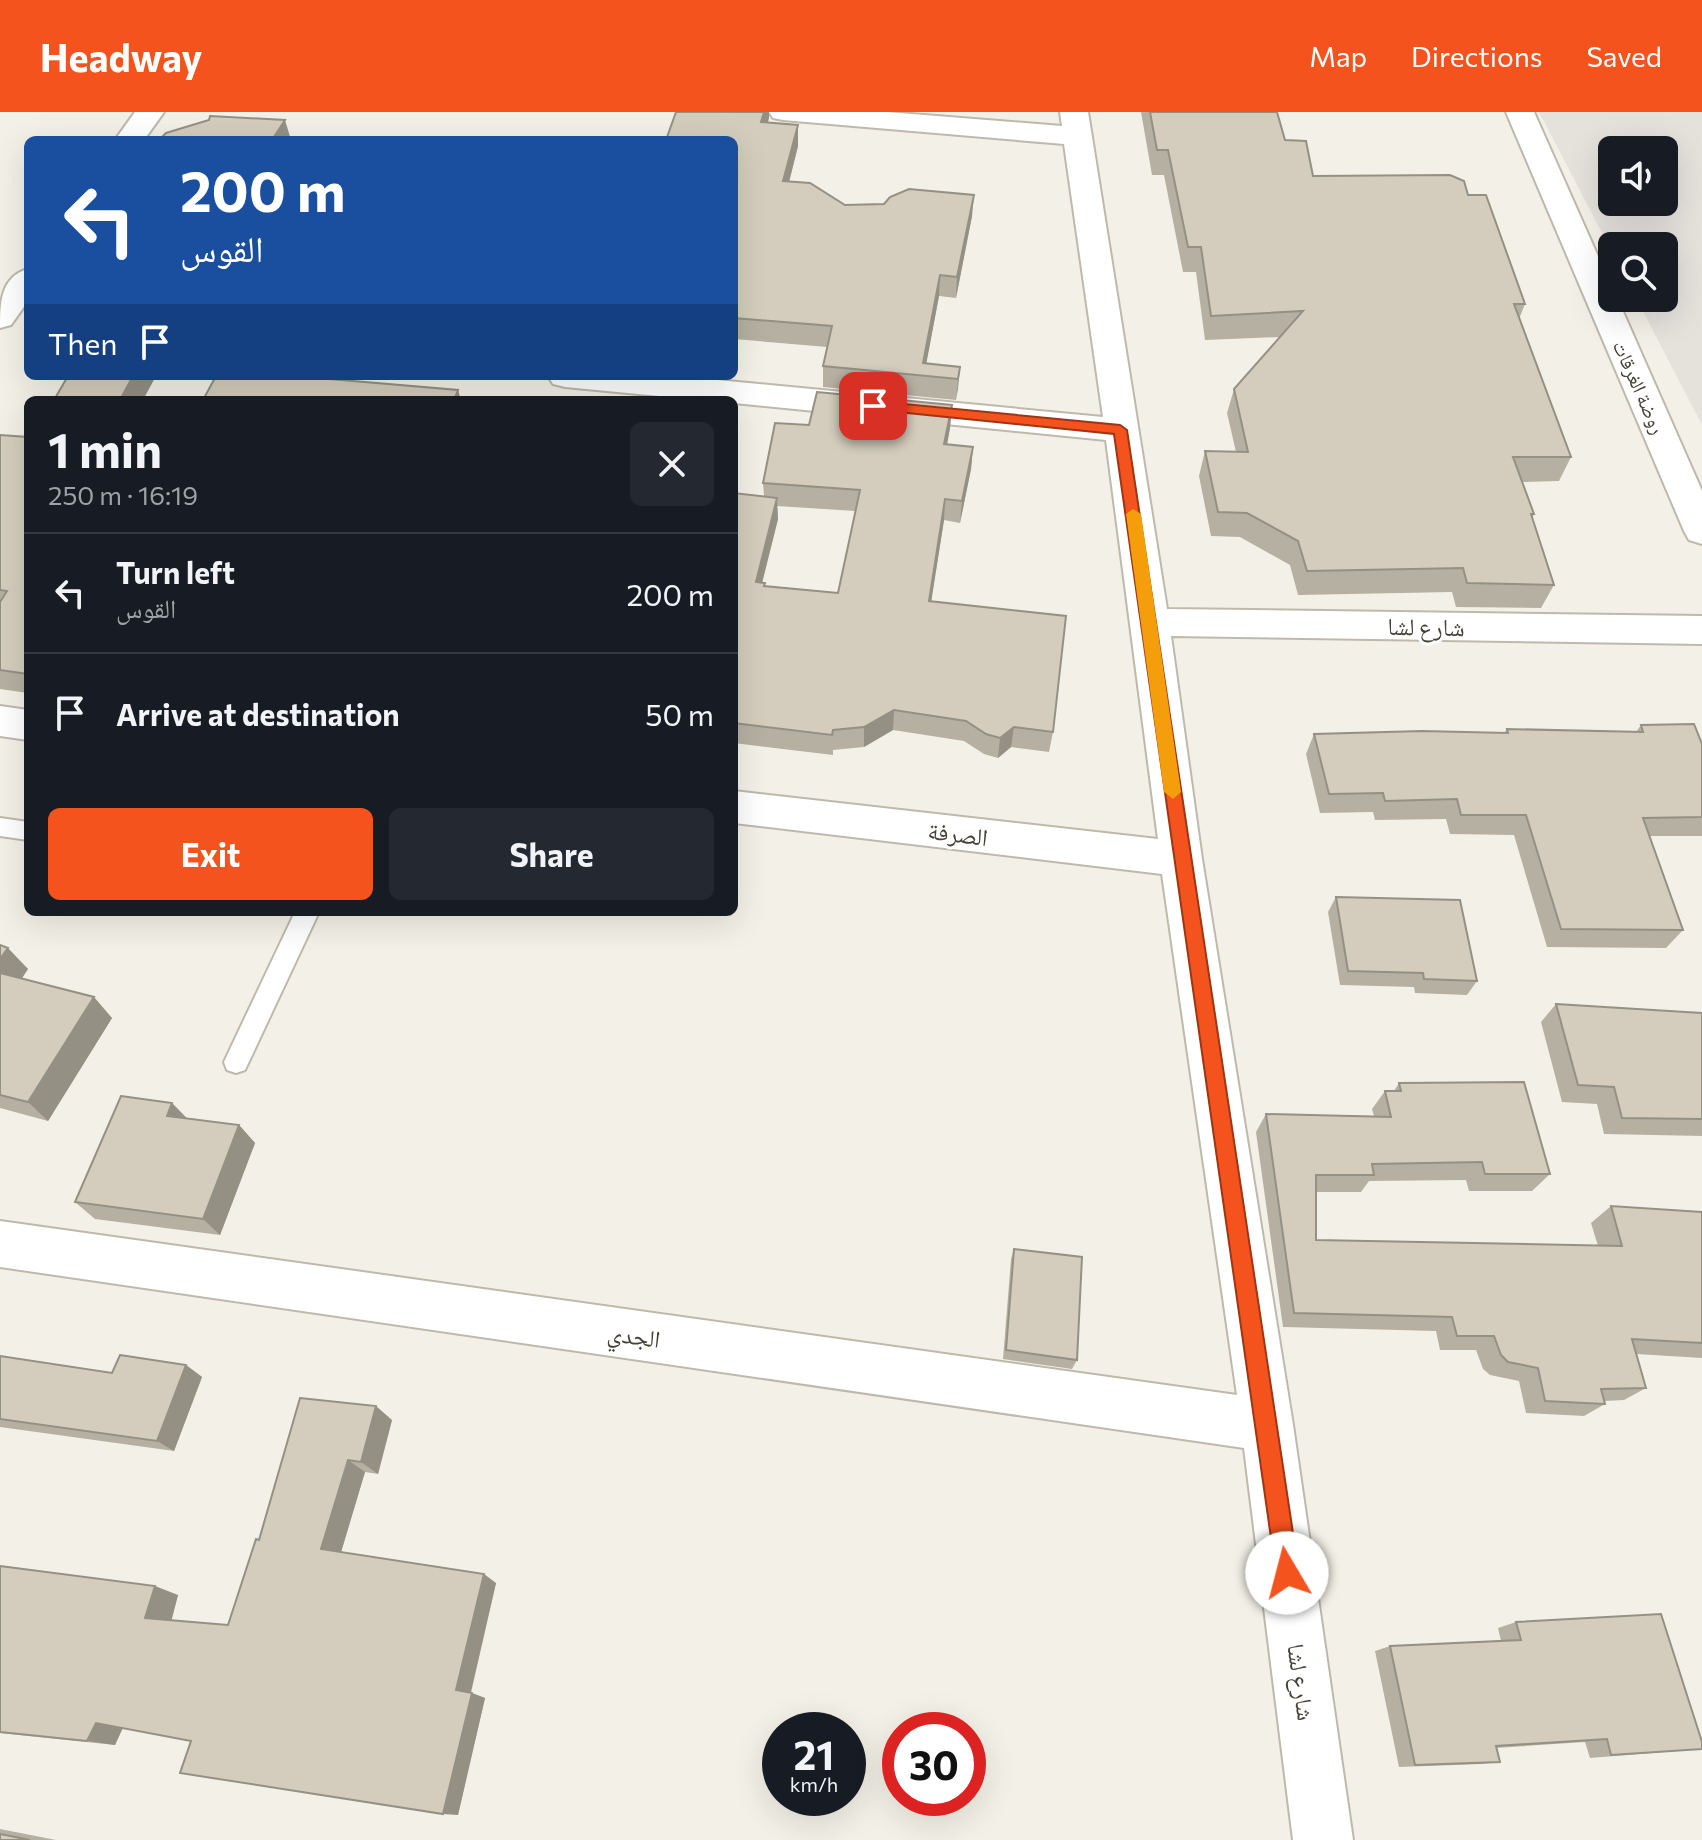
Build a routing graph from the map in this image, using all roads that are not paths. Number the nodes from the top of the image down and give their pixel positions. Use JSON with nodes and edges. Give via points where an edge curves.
{"nodes":[{"id":1,"x":150,"y":112,"type":"edge"},
{"id":2,"x":783,"y":112,"type":"edge"},
{"id":3,"x":1520,"y":112,"type":"edge"},
{"id":4,"x":1076,"y":124,"type":"edge"},
{"id":5,"x":132,"y":136,"type":"edge"},
{"id":6,"x":24,"y":285,"type":"edge"},
{"id":7,"x":0,"y":320,"type":"edge"},
{"id":8,"x":24,"y":323,"type":"edge"},
{"id":9,"x":606,"y":380,"type":"edge"},
{"id":10,"x":1120,"y":430,"type":"junction"},
{"id":11,"x":1702,"y":531,"type":"edge"},
{"id":12,"x":1150,"y":622,"type":"junction"},
{"id":13,"x":1702,"y":630,"type":"edge"},
{"id":14,"x":0,"y":721,"type":"edge"},
{"id":15,"x":24,"y":724,"type":"edge"},
{"id":16,"x":738,"y":807,"type":"edge"},
{"id":17,"x":0,"y":827,"type":"edge"},
{"id":18,"x":24,"y":830,"type":"edge"},
{"id":19,"x":1181,"y":859,"type":"junction"},
{"id":20,"x":305,"y":916,"type":"edge"},
{"id":21,"x":236,"y":1062,"type":"dead end"},
{"id":22,"x":0,"y":1244,"type":"edge"},
{"id":23,"x":1267,"y":1425,"type":"junction"},
{"id":24,"x":1323,"y":1840,"type":"edge"}],
"edges":[{"from":1,"to":5,"type":"street"},
{"from":2,"to":4,"type":"street"},
{"from":3,"to":11,"type":"street","name":"روضة الغرقات"},
{"from":4,"to":10,"type":"street","name":"شارع لشا"},
{"from":6,"to":7,"type":"street"},
{"from":7,"to":8,"type":"street"},
{"from":9,"to":10,"type":"street"},
{"from":10,"to":12,"type":"street","name":"شارع لشا"},
{"from":12,"to":13,"type":"street","name":"شارع لشا"},
{"from":12,"to":19,"type":"street","name":"شارع لشا"},
{"from":14,"to":15,"type":"street"},
{"from":16,"to":19,"type":"street","name":"الصرفة"},
{"from":17,"to":18,"type":"lane"},
{"from":19,"to":23,"type":"street","name":"شارع لشا"},
{"from":20,"to":21,"type":"lane"},
{"from":22,"to":23,"type":"street","name":"الجدي"},
{"from":23,"to":24,"type":"street","name":"شارع لشا"}]}
